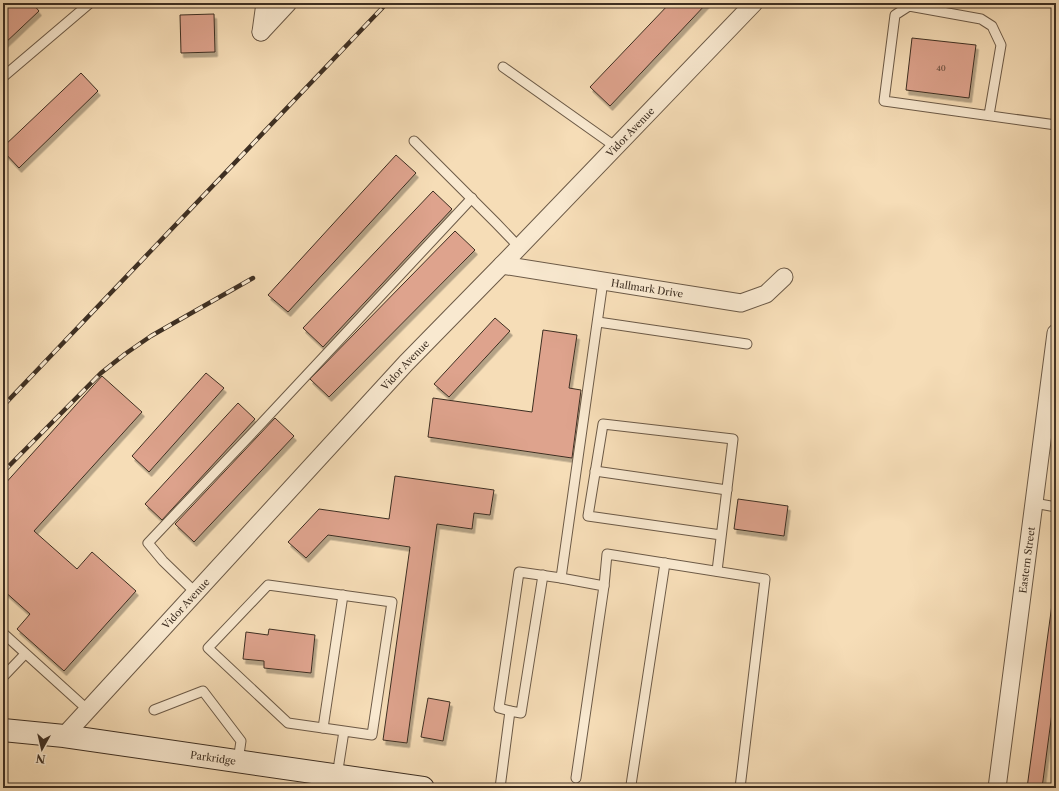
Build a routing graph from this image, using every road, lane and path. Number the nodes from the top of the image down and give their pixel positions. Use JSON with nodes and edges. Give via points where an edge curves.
{"nodes":[{"id":1,"x":90,"y":3,"type":"edge"},
{"id":2,"x":265,"y":3,"type":"edge"},
{"id":3,"x":288,"y":3,"type":"edge"},
{"id":4,"x":754,"y":3,"type":"edge"},
{"id":5,"x":503,"y":66,"type":"dead end"},
{"id":6,"x":3,"y":77,"type":"edge"},
{"id":7,"x":989,"y":116,"type":"junction"},
{"id":8,"x":1056,"y":125,"type":"edge"},
{"id":9,"x":414,"y":141,"type":"dead end"},
{"id":10,"x":616,"y":147,"type":"junction"},
{"id":11,"x":472,"y":198,"type":"junction"},
{"id":12,"x":519,"y":247,"type":"junction"},
{"id":13,"x":502,"y":265,"type":"junction"},
{"id":14,"x":784,"y":277,"type":"dead end"},
{"id":15,"x":603,"y":281,"type":"junction"},
{"id":16,"x":598,"y":322,"type":"junction"},
{"id":17,"x":1056,"y":333,"type":"edge"},
{"id":18,"x":747,"y":344,"type":"dead end"},
{"id":19,"x":596,"y":471,"type":"junction"},
{"id":20,"x":727,"y":490,"type":"junction"},
{"id":21,"x":1034,"y":503,"type":"junction"},
{"id":22,"x":1056,"y":507,"type":"edge"},
{"id":23,"x":721,"y":535,"type":"junction"},
{"id":24,"x":665,"y":563,"type":"junction"},
{"id":25,"x":717,"y":571,"type":"junction"},
{"id":26,"x":543,"y":575,"type":"junction"},
{"id":27,"x":561,"y":578,"type":"junction"},
{"id":28,"x":604,"y":586,"type":"junction"},
{"id":29,"x":196,"y":593,"type":"junction"},
{"id":30,"x":343,"y":595,"type":"junction"},
{"id":31,"x":3,"y":633,"type":"edge"},
{"id":32,"x":26,"y":654,"type":"junction"},
{"id":33,"x":3,"y":677,"type":"edge"},
{"id":34,"x":88,"y":710,"type":"junction"},
{"id":35,"x":154,"y":710,"type":"dead end"},
{"id":36,"x":510,"y":711,"type":"junction"},
{"id":37,"x":323,"y":728,"type":"junction"},
{"id":38,"x":3,"y":730,"type":"edge"},
{"id":39,"x":344,"y":731,"type":"junction"},
{"id":40,"x":64,"y":736,"type":"junction"},
{"id":41,"x":238,"y":761,"type":"junction"},
{"id":42,"x":576,"y":778,"type":"dead end"},
{"id":43,"x":337,"y":782,"type":"edge"},
{"id":44,"x":631,"y":785,"type":"dead end"},
{"id":45,"x":423,"y":788,"type":"edge"},
{"id":46,"x":500,"y":788,"type":"edge"},
{"id":47,"x":740,"y":788,"type":"edge"},
{"id":48,"x":997,"y":788,"type":"edge"}],
"edges":[{"from":1,"to":6,"type":"lane"},
{"from":2,"to":3,"type":"street","via":[[261,32]]},
{"from":4,"to":10,"type":"street","name":"Vidor Avenue"},
{"from":5,"to":10,"type":"lane"},
{"from":7,"to":7,"type":"lane","via":[[884,101],[895,15],[909,6],[981,19],[992,26],[1001,45]]},
{"from":7,"to":8,"type":"lane"},
{"from":9,"to":11,"type":"lane"},
{"from":10,"to":12,"type":"street","name":"Vidor Avenue"},
{"from":11,"to":12,"type":"lane"},
{"from":11,"to":29,"type":"lane","via":[[148,542],[163,561]]},
{"from":12,"to":13,"type":"street","name":"Vidor Avenue"},
{"from":13,"to":15,"type":"street","name":"Hallmark Drive"},
{"from":13,"to":29,"type":"street","name":"Vidor Avenue","via":[[406,363]]},
{"from":14,"to":15,"type":"street","name":"Hallmark Drive","via":[[766,294],[741,303]]},
{"from":15,"to":16,"type":"lane"},
{"from":16,"to":18,"type":"lane"},
{"from":16,"to":27,"type":"lane"},
{"from":17,"to":21,"type":"street","name":"Eastern Street"},
{"from":19,"to":20,"type":"lane"},
{"from":19,"to":20,"type":"lane","via":[[603,424],[733,439]]},
{"from":19,"to":23,"type":"lane","via":[[588,516]]},
{"from":20,"to":23,"type":"lane"},
{"from":21,"to":22,"type":"lane"},
{"from":21,"to":48,"type":"street","name":"Eastern Street"},
{"from":23,"to":25,"type":"lane"},
{"from":24,"to":25,"type":"lane"},
{"from":24,"to":28,"type":"lane","via":[[607,554]]},
{"from":24,"to":44,"type":"lane"},
{"from":25,"to":47,"type":"lane","via":[[765,579]]},
{"from":26,"to":27,"type":"lane"},
{"from":26,"to":36,"type":"lane","via":[[521,713]]},
{"from":26,"to":36,"type":"lane","via":[[519,572],[499,708]]},
{"from":27,"to":28,"type":"lane"},
{"from":28,"to":42,"type":"lane"},
{"from":29,"to":34,"type":"street","name":"Vidor Avenue"},
{"from":30,"to":37,"type":"lane"},
{"from":30,"to":37,"type":"lane","via":[[268,585],[208,648],[288,723]]},
{"from":30,"to":39,"type":"lane","via":[[392,602],[372,735]]},
{"from":31,"to":32,"type":"lane"},
{"from":32,"to":33,"type":"lane"},
{"from":32,"to":34,"type":"lane"},
{"from":34,"to":40,"type":"street","name":"Vidor Avenue"},
{"from":35,"to":41,"type":"lane","via":[[203,691],[241,741]]},
{"from":36,"to":46,"type":"lane"},
{"from":37,"to":39,"type":"lane"},
{"from":38,"to":40,"type":"street","name":"Parkridge"},
{"from":39,"to":43,"type":"lane"},
{"from":40,"to":41,"type":"street","name":"Parkridge"},
{"from":41,"to":43,"type":"street","name":"Parkridge"},
{"from":43,"to":45,"type":"street","name":"Parkridge"}]}
